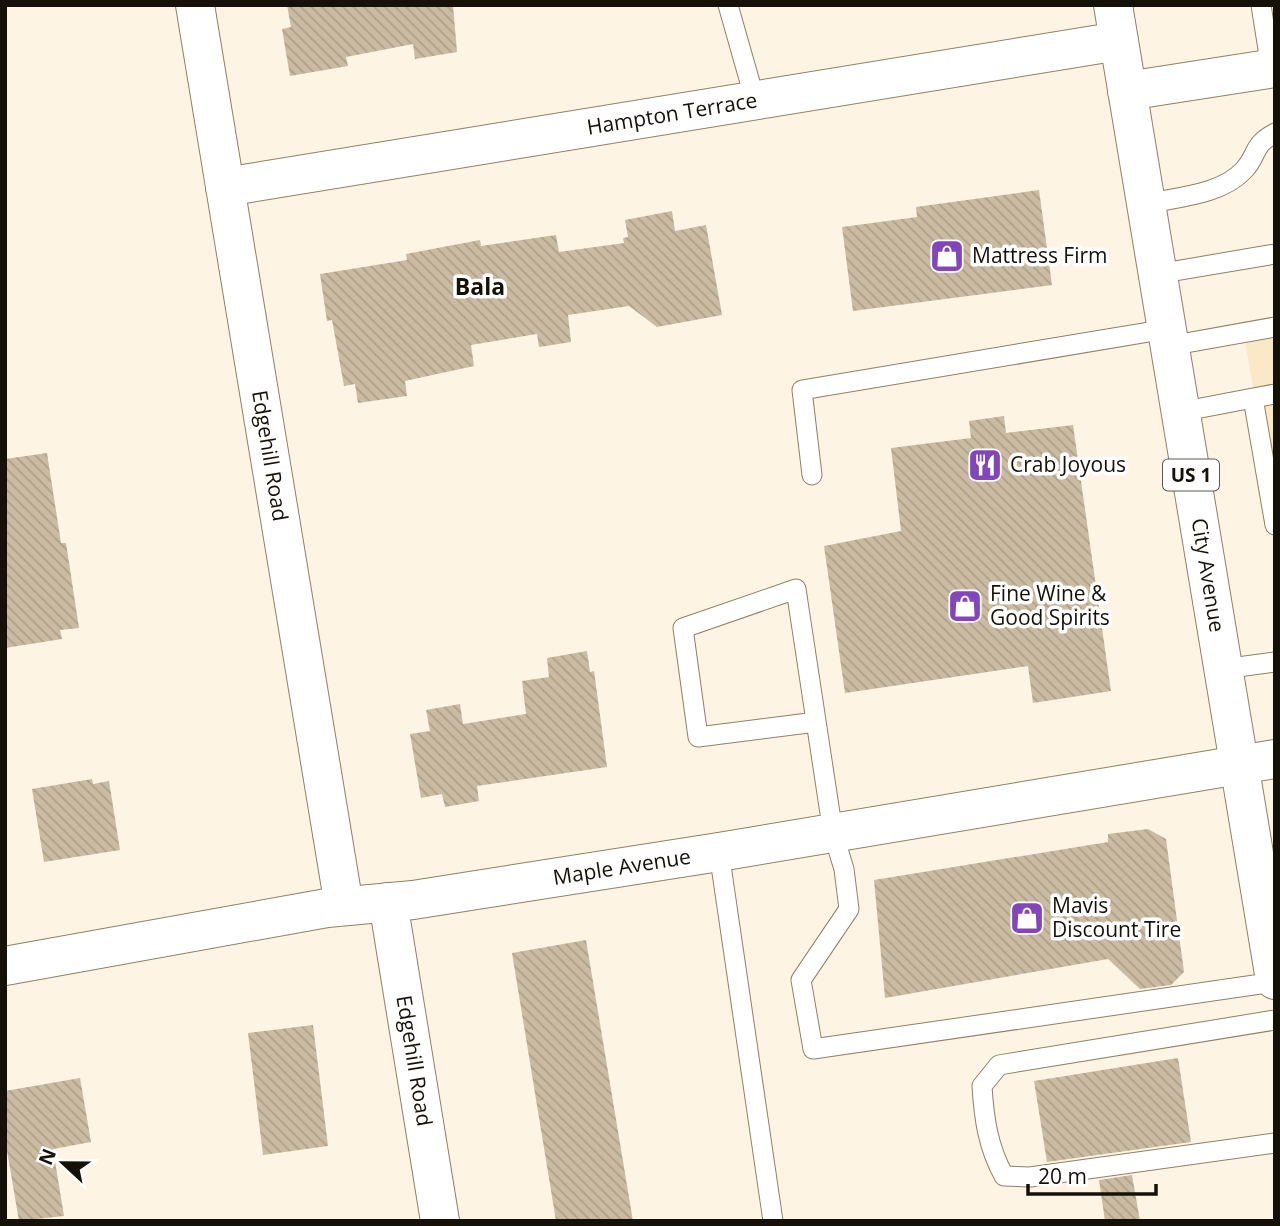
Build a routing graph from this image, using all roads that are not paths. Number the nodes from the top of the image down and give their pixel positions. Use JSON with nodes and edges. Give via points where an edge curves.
{"nodes":[{"id":1,"x":195,"y":5,"type":"edge"},
{"id":2,"x":728,"y":5,"type":"edge"},
{"id":3,"x":1261,"y":5,"type":"edge"},
{"id":4,"x":1116,"y":23,"type":"edge"},
{"id":5,"x":1273,"y":68,"type":"edge"},
{"id":6,"x":1127,"y":91,"type":"junction"},
{"id":7,"x":755,"y":100,"type":"junction"},
{"id":8,"x":1275,"y":133,"type":"edge"},
{"id":9,"x":225,"y":187,"type":"junction"},
{"id":10,"x":1146,"y":204,"type":"junction"},
{"id":11,"x":1275,"y":254,"type":"edge"},
{"id":12,"x":1157,"y":274,"type":"junction"},
{"id":13,"x":1275,"y":327,"type":"edge"},
{"id":14,"x":1168,"y":338,"type":"junction"},
{"id":15,"x":1275,"y":394,"type":"edge"},
{"id":16,"x":1254,"y":398,"type":"junction"},
{"id":17,"x":1180,"y":412,"type":"junction"},
{"id":18,"x":812,"y":475,"type":"dead end"},
{"id":19,"x":1275,"y":525,"type":"edge"},
{"id":20,"x":1275,"y":662,"type":"edge"},
{"id":21,"x":1223,"y":669,"type":"junction"},
{"id":22,"x":816,"y":722,"type":"junction"},
{"id":23,"x":1257,"y":763,"type":"edge"},
{"id":24,"x":833,"y":833,"type":"junction"},
{"id":25,"x":719,"y":852,"type":"junction"},
{"id":26,"x":388,"y":902,"type":"junction"},
{"id":27,"x":344,"y":906,"type":"junction"},
{"id":28,"x":5,"y":966,"type":"edge"},
{"id":29,"x":1275,"y":981,"type":"edge"},
{"id":30,"x":1275,"y":1020,"type":"edge"},
{"id":31,"x":1275,"y":1143,"type":"edge"},
{"id":32,"x":440,"y":1221,"type":"edge"},
{"id":33,"x":773,"y":1221,"type":"edge"}],
"edges":[{"from":1,"to":9,"type":"main road","name":"Edgehill Road"},
{"from":2,"to":7,"type":"lane"},
{"from":3,"to":5,"type":"lane"},
{"from":4,"to":6,"type":"main road","name":"City Avenue","number":"US 1"},
{"from":4,"to":7,"type":"main road","name":"Hampton Terrace"},
{"from":5,"to":6,"type":"main road"},
{"from":6,"to":10,"type":"main road","name":"City Avenue","number":"US 1"},
{"from":7,"to":9,"type":"main road","name":"Hampton Terrace"},
{"from":8,"to":10,"type":"lane","via":[[1260,141],[1245,170],[1223,186]]},
{"from":9,"to":27,"type":"main road","name":"Edgehill Road"},
{"from":10,"to":12,"type":"main road","name":"City Avenue","number":"US 1"},
{"from":11,"to":12,"type":"lane"},
{"from":12,"to":14,"type":"main road","name":"City Avenue","number":"US 1"},
{"from":13,"to":14,"type":"lane"},
{"from":14,"to":17,"type":"main road","name":"City Avenue","number":"US 1"},
{"from":14,"to":18,"type":"lane","via":[[802,390]]},
{"from":15,"to":16,"type":"lane"},
{"from":16,"to":17,"type":"lane"},
{"from":16,"to":19,"type":"lane"},
{"from":17,"to":21,"type":"main road","name":"City Avenue","number":"US 1"},
{"from":20,"to":21,"type":"lane"},
{"from":21,"to":23,"type":"main road","name":"City Avenue","number":"US 1"},
{"from":22,"to":22,"type":"lane","via":[[796,589],[682,628],[698,737]]},
{"from":22,"to":24,"type":"lane"},
{"from":23,"to":24,"type":"main road","name":"Maple Avenue"},
{"from":23,"to":29,"type":"main road","name":"City Avenue","number":"US 1"},
{"from":24,"to":25,"type":"main road","name":"Maple Avenue"},
{"from":24,"to":29,"type":"lane","via":[[849,909],[801,980],[813,1049]]},
{"from":25,"to":26,"type":"main road","name":"Maple Avenue"},
{"from":25,"to":33,"type":"lane"},
{"from":26,"to":27,"type":"main road","name":"Maple Avenue"},
{"from":26,"to":32,"type":"main road","name":"Edgehill Road"},
{"from":27,"to":28,"type":"main road","name":"Maple Avenue"},
{"from":30,"to":31,"type":"lane","via":[[999,1065],[982,1086],[984,1120],[993,1156],[1004,1176],[1030,1177]]}]}
